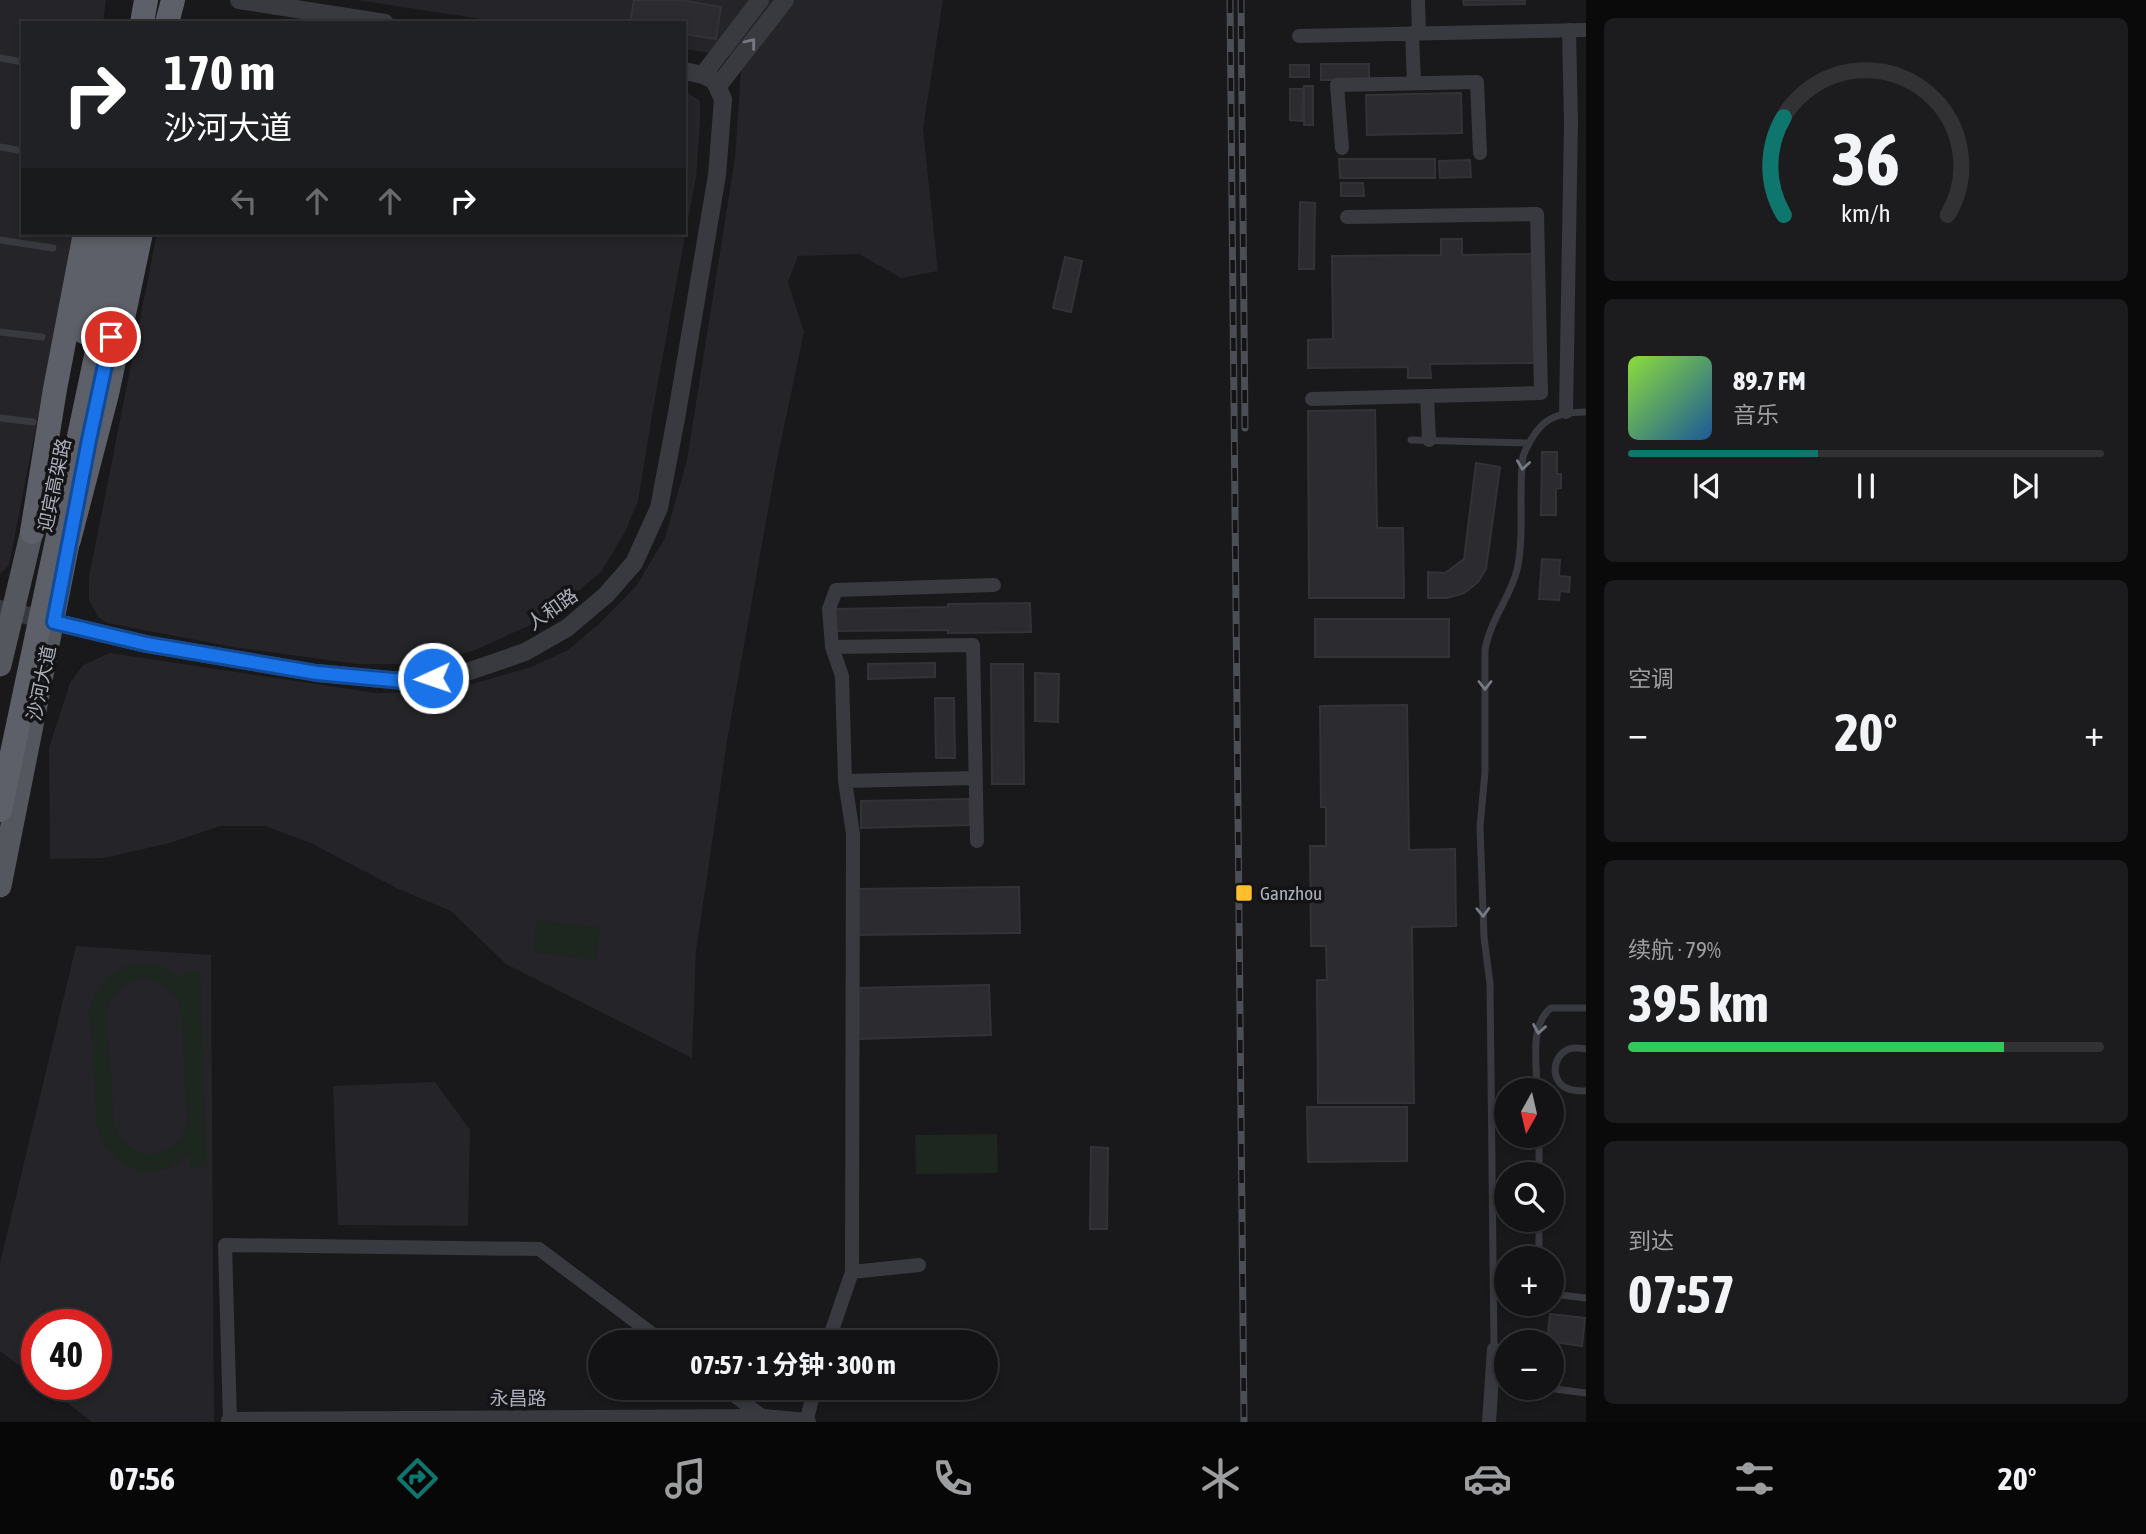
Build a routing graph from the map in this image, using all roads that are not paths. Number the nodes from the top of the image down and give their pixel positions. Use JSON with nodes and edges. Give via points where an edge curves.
{"nodes":[{"id":1,"x":135,"y":0,"type":"edge"},
{"id":2,"x":146,"y":0,"type":"edge"},
{"id":3,"x":173,"y":0,"type":"edge"},
{"id":4,"x":184,"y":0,"type":"edge"},
{"id":5,"x":239,"y":0,"type":"edge"},
{"id":6,"x":760,"y":0,"type":"edge"},
{"id":7,"x":785,"y":0,"type":"edge"},
{"id":8,"x":1418,"y":0,"type":"edge"},
{"id":9,"x":131,"y":21,"type":"edge"},
{"id":10,"x":142,"y":21,"type":"edge"},
{"id":11,"x":168,"y":21,"type":"edge"},
{"id":12,"x":179,"y":21,"type":"edge"},
{"id":13,"x":372,"y":21,"type":"edge"},
{"id":14,"x":1569,"y":30,"type":"junction"},
{"id":15,"x":1586,"y":30,"type":"edge"},
{"id":16,"x":1416,"y":33,"type":"junction"},
{"id":17,"x":1299,"y":36,"type":"dead end"},
{"id":18,"x":0,"y":58,"type":"edge"},
{"id":19,"x":21,"y":62,"type":"edge"},
{"id":20,"x":686,"y":71,"type":"edge"},
{"id":21,"x":703,"y":75,"type":"junction"},
{"id":22,"x":1414,"y":83,"type":"junction"},
{"id":23,"x":718,"y":86,"type":"junction"},
{"id":24,"x":1570,"y":123,"type":"junction"},
{"id":25,"x":1586,"y":123,"type":"edge"},
{"id":26,"x":0,"y":147,"type":"edge"},
{"id":27,"x":1342,"y":148,"type":"dead end"},
{"id":28,"x":21,"y":151,"type":"edge"},
{"id":29,"x":1480,"y":153,"type":"dead end"},
{"id":30,"x":1347,"y":217,"type":"dead end"},
{"id":31,"x":85,"y":235,"type":"edge"},
{"id":32,"x":92,"y":235,"type":"edge"},
{"id":33,"x":103,"y":235,"type":"edge"},
{"id":34,"x":122,"y":235,"type":"edge"},
{"id":35,"x":134,"y":235,"type":"edge"},
{"id":36,"x":141,"y":235,"type":"edge"},
{"id":37,"x":0,"y":240,"type":"edge"},
{"id":38,"x":53,"y":248,"type":"dead end"},
{"id":39,"x":0,"y":332,"type":"edge"},
{"id":40,"x":42,"y":337,"type":"dead end"},
{"id":41,"x":1427,"y":396,"type":"junction"},
{"id":42,"x":1311,"y":398,"type":"dead end"},
{"id":43,"x":1566,"y":412,"type":"junction"},
{"id":44,"x":1586,"y":412,"type":"edge"},
{"id":45,"x":0,"y":418,"type":"edge"},
{"id":46,"x":33,"y":422,"type":"dead end"},
{"id":47,"x":1411,"y":440,"type":"dead end"},
{"id":48,"x":1429,"y":440,"type":"junction"},
{"id":49,"x":1528,"y":443,"type":"junction"},
{"id":50,"x":32,"y":532,"type":"junction"},
{"id":51,"x":69,"y":540,"type":"junction"},
{"id":52,"x":995,"y":585,"type":"dead end"},
{"id":53,"x":6,"y":610,"type":"edge"},
{"id":54,"x":54,"y":622,"type":"junction"},
{"id":55,"x":832,"y":647,"type":"junction"},
{"id":56,"x":0,"y":665,"type":"edge"},
{"id":57,"x":0,"y":736,"type":"edge"},
{"id":58,"x":975,"y":778,"type":"junction"},
{"id":59,"x":845,"y":781,"type":"junction"},
{"id":60,"x":0,"y":810,"type":"edge"},
{"id":61,"x":977,"y":841,"type":"dead end"},
{"id":62,"x":0,"y":886,"type":"edge"},
{"id":63,"x":1586,"y":1008,"type":"edge"},
{"id":64,"x":1586,"y":1049,"type":"edge"},
{"id":65,"x":1537,"y":1078,"type":"edge"},
{"id":66,"x":1586,"y":1091,"type":"edge"},
{"id":67,"x":919,"y":1265,"type":"dead end"},
{"id":68,"x":852,"y":1272,"type":"junction"},
{"id":69,"x":1564,"y":1295,"type":"edge"},
{"id":70,"x":1586,"y":1298,"type":"edge"},
{"id":71,"x":647,"y":1330,"type":"edge"},
{"id":72,"x":832,"y":1330,"type":"edge"},
{"id":73,"x":1494,"y":1349,"type":"joint"},
{"id":74,"x":1564,"y":1390,"type":"edge"},
{"id":75,"x":1586,"y":1393,"type":"edge"},
{"id":76,"x":740,"y":1400,"type":"edge"},
{"id":77,"x":812,"y":1400,"type":"edge"},
{"id":78,"x":767,"y":1420,"type":"edge"},
{"id":79,"x":230,"y":1422,"type":"edge"},
{"id":80,"x":806,"y":1422,"type":"edge"},
{"id":81,"x":1489,"y":1422,"type":"edge"}],
"edges":[{"from":1,"to":9,"type":"main road"},
{"from":2,"to":10,"type":"highway"},
{"from":3,"to":11,"type":"highway"},
{"from":4,"to":12,"type":"main road"},
{"from":5,"to":13,"type":"street"},
{"from":6,"to":21,"type":"street"},
{"from":23,"to":7,"type":"street","one_way":true},
{"from":8,"to":16,"type":"street"},
{"from":14,"to":15,"type":"street"},
{"from":14,"to":16,"type":"street"},
{"from":14,"to":24,"type":"street"},
{"from":16,"to":17,"type":"street"},
{"from":16,"to":22,"type":"street"},
{"from":18,"to":19,"type":"lane"},
{"from":20,"to":21,"type":"street"},
{"from":21,"to":23,"type":"street"},
{"from":22,"to":27,"type":"street","via":[[1337,85]]},
{"from":22,"to":29,"type":"street","via":[[1477,82]]},
{"from":23,"to":54,"type":"street","name":"人和路","via":[[723,99],[717,175],[659,508],[634,563],[567,628],[514,656],[414,682],[317,673],[146,644]]},
{"from":24,"to":25,"type":"street"},
{"from":24,"to":43,"type":"street"},
{"from":26,"to":28,"type":"lane"},
{"from":30,"to":41,"type":"street","via":[[1537,214],[1541,393]]},
{"from":31,"to":50,"type":"highway"},
{"from":32,"to":50,"type":"main road"},
{"from":33,"to":57,"type":"highway","name":"迎宾高架路","bridge":true},
{"from":34,"to":60,"type":"highway","name":"迎宾高架路","bridge":true},
{"from":35,"to":51,"type":"main road","name":"沙河大道"},
{"from":36,"to":51,"type":"highway","via":[[107,394]]},
{"from":37,"to":38,"type":"lane"},
{"from":39,"to":40,"type":"lane"},
{"from":41,"to":42,"type":"street"},
{"from":41,"to":48,"type":"street"},
{"from":43,"to":44,"type":"lane"},
{"from":43,"to":49,"type":"lane","via":[[1550,418]]},
{"from":45,"to":46,"type":"lane"},
{"from":47,"to":48,"type":"lane"},
{"from":48,"to":49,"type":"lane"},
{"from":49,"to":73,"type":"lane","one_way":true,"via":[[1521,469],[1517,571],[1485,650],[1480,827],[1490,984]]},
{"from":50,"to":53,"type":"main road"},
{"from":51,"to":54,"type":"main road","name":"沙河大道"},
{"from":52,"to":55,"type":"street","via":[[836,590],[830,609]]},
{"from":53,"to":54,"type":"street","name":"人和路"},
{"from":53,"to":56,"type":"main road"},
{"from":54,"to":62,"type":"main road","name":"沙河大道"},
{"from":55,"to":58,"type":"street","via":[[973,645]]},
{"from":55,"to":59,"type":"street","via":[[842,677]]},
{"from":58,"to":59,"type":"street"},
{"from":58,"to":61,"type":"street"},
{"from":59,"to":68,"type":"street","via":[[853,834]]},
{"from":63,"to":65,"type":"lane","one_way":true,"via":[[1551,1008],[1542,1016]]},
{"from":64,"to":66,"type":"lane","via":[[1566,1051],[1555,1070],[1563,1086]]},
{"from":67,"to":68,"type":"street"},
{"from":68,"to":72,"type":"street"},
{"from":69,"to":70,"type":"lane"},
{"from":71,"to":79,"type":"street","via":[[539,1249],[225,1245]]},
{"from":73,"to":81,"type":"street"},
{"from":74,"to":75,"type":"lane"},
{"from":76,"to":78,"type":"street"},
{"from":77,"to":80,"type":"street"},
{"from":78,"to":79,"type":"street","name":"永昌路"},
{"from":78,"to":80,"type":"street","name":"永昌路"}]}
